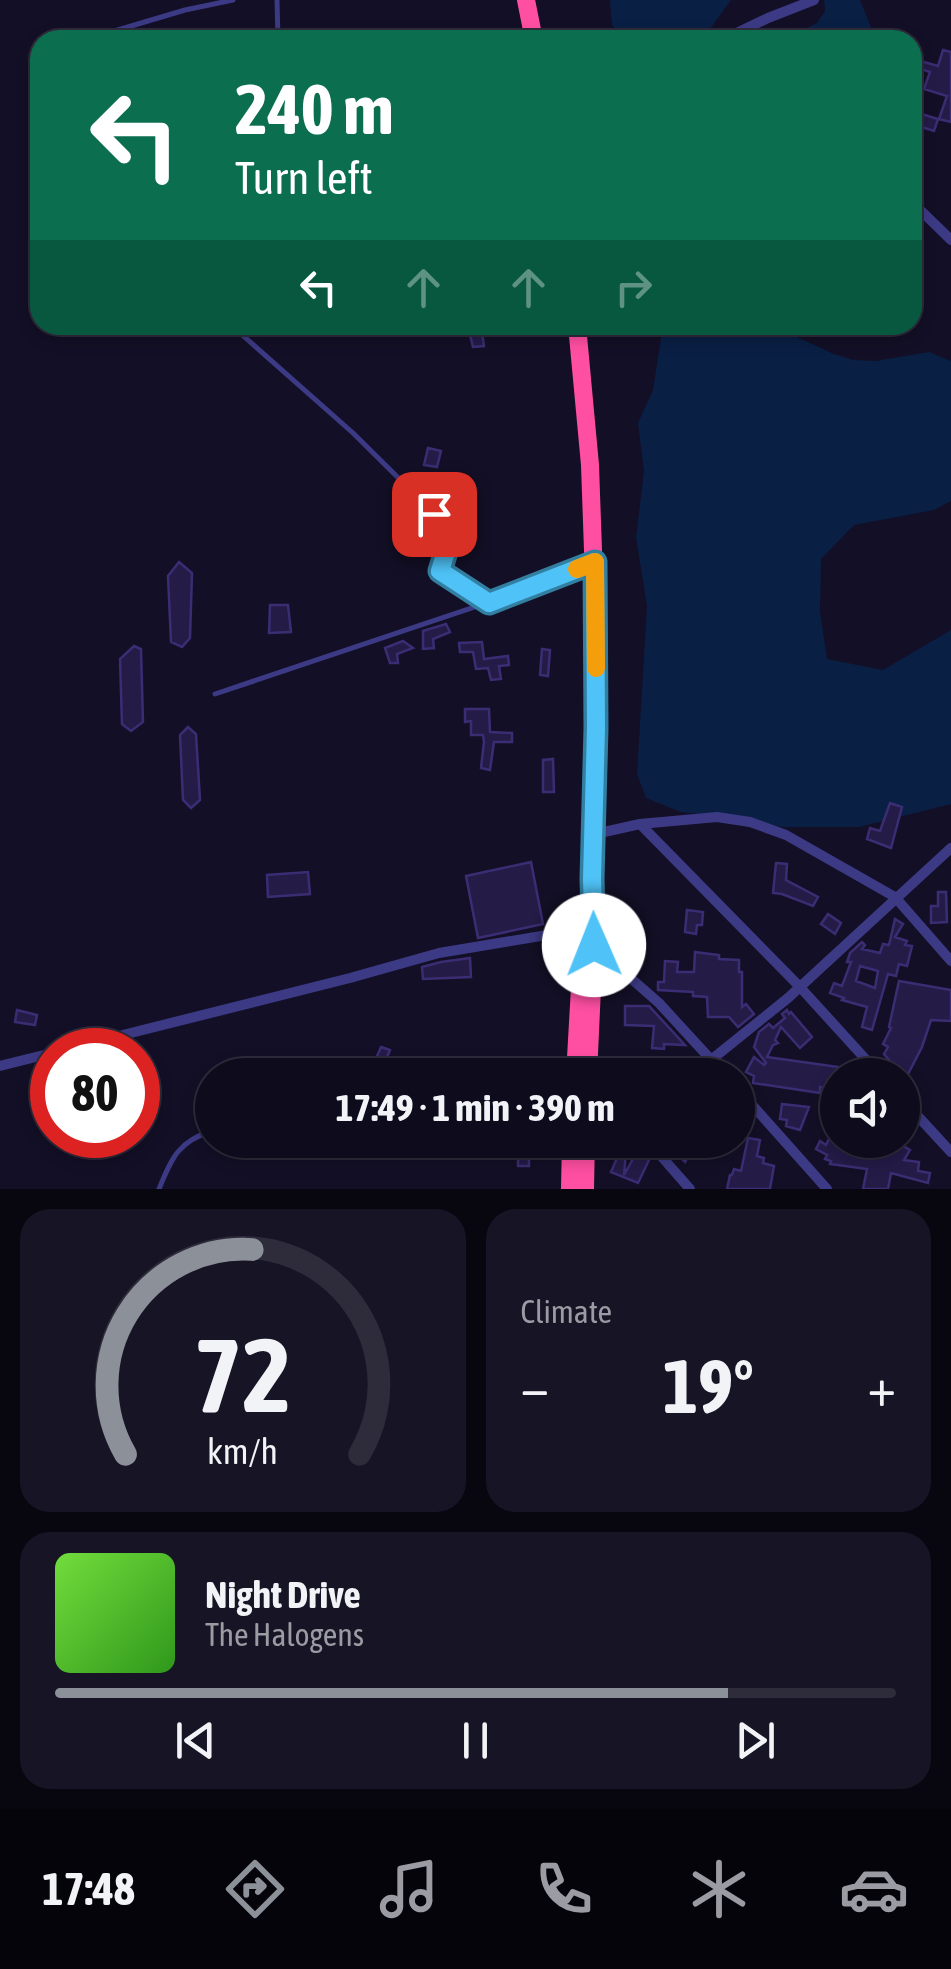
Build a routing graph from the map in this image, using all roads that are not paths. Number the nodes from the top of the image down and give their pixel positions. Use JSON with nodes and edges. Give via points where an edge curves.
{"nodes":[{"id":1,"x":232,"y":0,"type":"edge"},
{"id":2,"x":277,"y":0,"type":"edge"},
{"id":3,"x":526,"y":0,"type":"edge"},
{"id":4,"x":814,"y":0,"type":"edge"},
{"id":5,"x":119,"y":30,"type":"edge"},
{"id":6,"x":278,"y":30,"type":"edge"},
{"id":7,"x":532,"y":30,"type":"edge"},
{"id":8,"x":743,"y":30,"type":"edge"},
{"id":9,"x":922,"y":212,"type":"edge"},
{"id":10,"x":951,"y":240,"type":"edge"},
{"id":11,"x":242,"y":335,"type":"edge"},
{"id":12,"x":578,"y":335,"type":"edge"},
{"id":13,"x":595,"y":562,"type":"junction"},
{"id":14,"x":489,"y":603,"type":"junction"},
{"id":15,"x":215,"y":694,"type":"dead end"},
{"id":16,"x":640,"y":824,"type":"junction"},
{"id":17,"x":594,"y":834,"type":"junction"},
{"id":18,"x":951,"y":848,"type":"edge"},
{"id":19,"x":896,"y":897,"type":"junction"},
{"id":20,"x":588,"y":937,"type":"junction"},
{"id":21,"x":951,"y":961,"type":"edge"},
{"id":22,"x":798,"y":986,"type":"junction"},
{"id":23,"x":152,"y":1028,"type":"edge"},
{"id":24,"x":30,"y":1058,"type":"edge"},
{"id":25,"x":577,"y":1058,"type":"edge"},
{"id":26,"x":588,"y":1058,"type":"edge"},
{"id":27,"x":710,"y":1058,"type":"edge"},
{"id":28,"x":714,"y":1058,"type":"edge"},
{"id":29,"x":864,"y":1058,"type":"edge"},
{"id":30,"x":0,"y":1066,"type":"edge"},
{"id":31,"x":755,"y":1109,"type":"edge"},
{"id":32,"x":920,"y":1119,"type":"edge"},
{"id":33,"x":195,"y":1136,"type":"edge"},
{"id":34,"x":951,"y":1152,"type":"edge"},
{"id":35,"x":570,"y":1158,"type":"edge"},
{"id":36,"x":586,"y":1158,"type":"edge"},
{"id":37,"x":663,"y":1158,"type":"edge"},
{"id":38,"x":159,"y":1189,"type":"edge"},
{"id":39,"x":566,"y":1189,"type":"edge"},
{"id":40,"x":585,"y":1189,"type":"edge"},
{"id":41,"x":690,"y":1189,"type":"edge"},
{"id":42,"x":827,"y":1189,"type":"edge"}],
"edges":[{"from":1,"to":5,"type":"lane"},
{"from":2,"to":6,"type":"lane"},
{"from":3,"to":7,"type":"highway"},
{"from":4,"to":8,"type":"street"},
{"from":9,"to":10,"type":"street"},
{"from":11,"to":14,"type":"lane","via":[[452,532],[440,571]]},
{"from":12,"to":13,"type":"highway"},
{"from":13,"to":14,"type":"lane"},
{"from":13,"to":17,"type":"highway"},
{"from":14,"to":15,"type":"lane"},
{"from":16,"to":17,"type":"street"},
{"from":16,"to":19,"type":"street","via":[[717,817],[766,826]]},
{"from":16,"to":22,"type":"street"},
{"from":17,"to":20,"type":"highway"},
{"from":18,"to":19,"type":"street"},
{"from":19,"to":21,"type":"street"},
{"from":19,"to":22,"type":"street"},
{"from":20,"to":23,"type":"street","via":[[439,953]]},
{"from":20,"to":25,"type":"highway"},
{"from":20,"to":26,"type":"highway"},
{"from":20,"to":27,"type":"street"},
{"from":22,"to":28,"type":"street"},
{"from":22,"to":29,"type":"street"},
{"from":24,"to":30,"type":"street"},
{"from":31,"to":42,"type":"street"},
{"from":32,"to":34,"type":"street"},
{"from":33,"to":38,"type":"lane","via":[[181,1148]]},
{"from":35,"to":39,"type":"highway"},
{"from":36,"to":40,"type":"highway"},
{"from":37,"to":41,"type":"street"}]}
